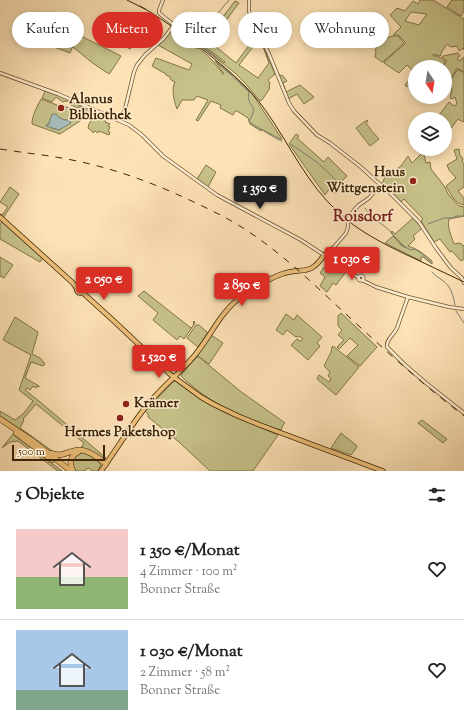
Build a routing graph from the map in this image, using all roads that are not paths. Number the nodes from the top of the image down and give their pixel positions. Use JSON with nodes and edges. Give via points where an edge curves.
{"nodes":[{"id":1,"x":163,"y":0,"type":"edge"},
{"id":2,"x":249,"y":0,"type":"edge"},
{"id":3,"x":0,"y":73,"type":"edge"},
{"id":4,"x":123,"y":115,"type":"junction"},
{"id":5,"x":121,"y":121,"type":"junction"},
{"id":6,"x":129,"y":125,"type":"junction"},
{"id":7,"x":380,"y":184,"type":"junction"},
{"id":8,"x":2,"y":218,"type":"edge"},
{"id":9,"x":322,"y":256,"type":"junction"},
{"id":10,"x":464,"y":283,"type":"edge"},
{"id":11,"x":408,"y":297,"type":"junction"},
{"id":12,"x":464,"y":309,"type":"edge"},
{"id":13,"x":175,"y":376,"type":"junction"},
{"id":14,"x":464,"y":413,"type":"edge"},
{"id":15,"x":0,"y":419,"type":"edge"},
{"id":16,"x":0,"y":422,"type":"edge"},
{"id":17,"x":14,"y":430,"type":"junction"},
{"id":18,"x":46,"y":451,"type":"junction"},
{"id":19,"x":107,"y":463,"type":"junction"},
{"id":20,"x":66,"y":471,"type":"edge"},
{"id":21,"x":72,"y":471,"type":"edge"},
{"id":22,"x":101,"y":471,"type":"edge"},
{"id":23,"x":383,"y":471,"type":"edge"}],
"edges":[{"from":1,"to":4,"type":"street","via":[[158,13],[174,25],[138,64]]},
{"from":2,"to":7,"type":"street","via":[[252,21],[296,114],[318,135]]},
{"from":3,"to":5,"type":"street"},
{"from":4,"to":5,"type":"street"},
{"from":4,"to":6,"type":"street"},
{"from":5,"to":6,"type":"street"},
{"from":6,"to":9,"type":"street","via":[[163,156],[208,188],[301,240]]},
{"from":7,"to":9,"type":"street","via":[[370,198],[354,210],[348,219],[346,233]]},
{"from":7,"to":10,"type":"street","via":[[419,222]]},
{"from":8,"to":13,"type":"main road","via":[[78,288],[82,288],[86,296]]},
{"from":9,"to":11,"type":"street","via":[[354,275],[362,276],[363,280],[376,287]]},
{"from":9,"to":13,"type":"main road","via":[[311,269],[281,274],[247,293],[227,310],[196,354]]},
{"from":11,"to":12,"type":"street"},
{"from":11,"to":14,"type":"street","via":[[397,328],[386,343],[387,347]]},
{"from":13,"to":19,"type":"main road","via":[[162,387],[138,417]]},
{"from":13,"to":23,"type":"main road","via":[[213,404],[238,416]]},
{"from":15,"to":17,"type":"highway"},
{"from":16,"to":17,"type":"highway"},
{"from":17,"to":18,"type":"highway"},
{"from":17,"to":20,"type":"highway"},
{"from":18,"to":19,"type":"highway","via":[[58,455],[84,450]]},
{"from":18,"to":21,"type":"highway"},
{"from":19,"to":21,"type":"highway","via":[[87,453],[76,453],[72,458]]},
{"from":19,"to":22,"type":"main road"}]}
